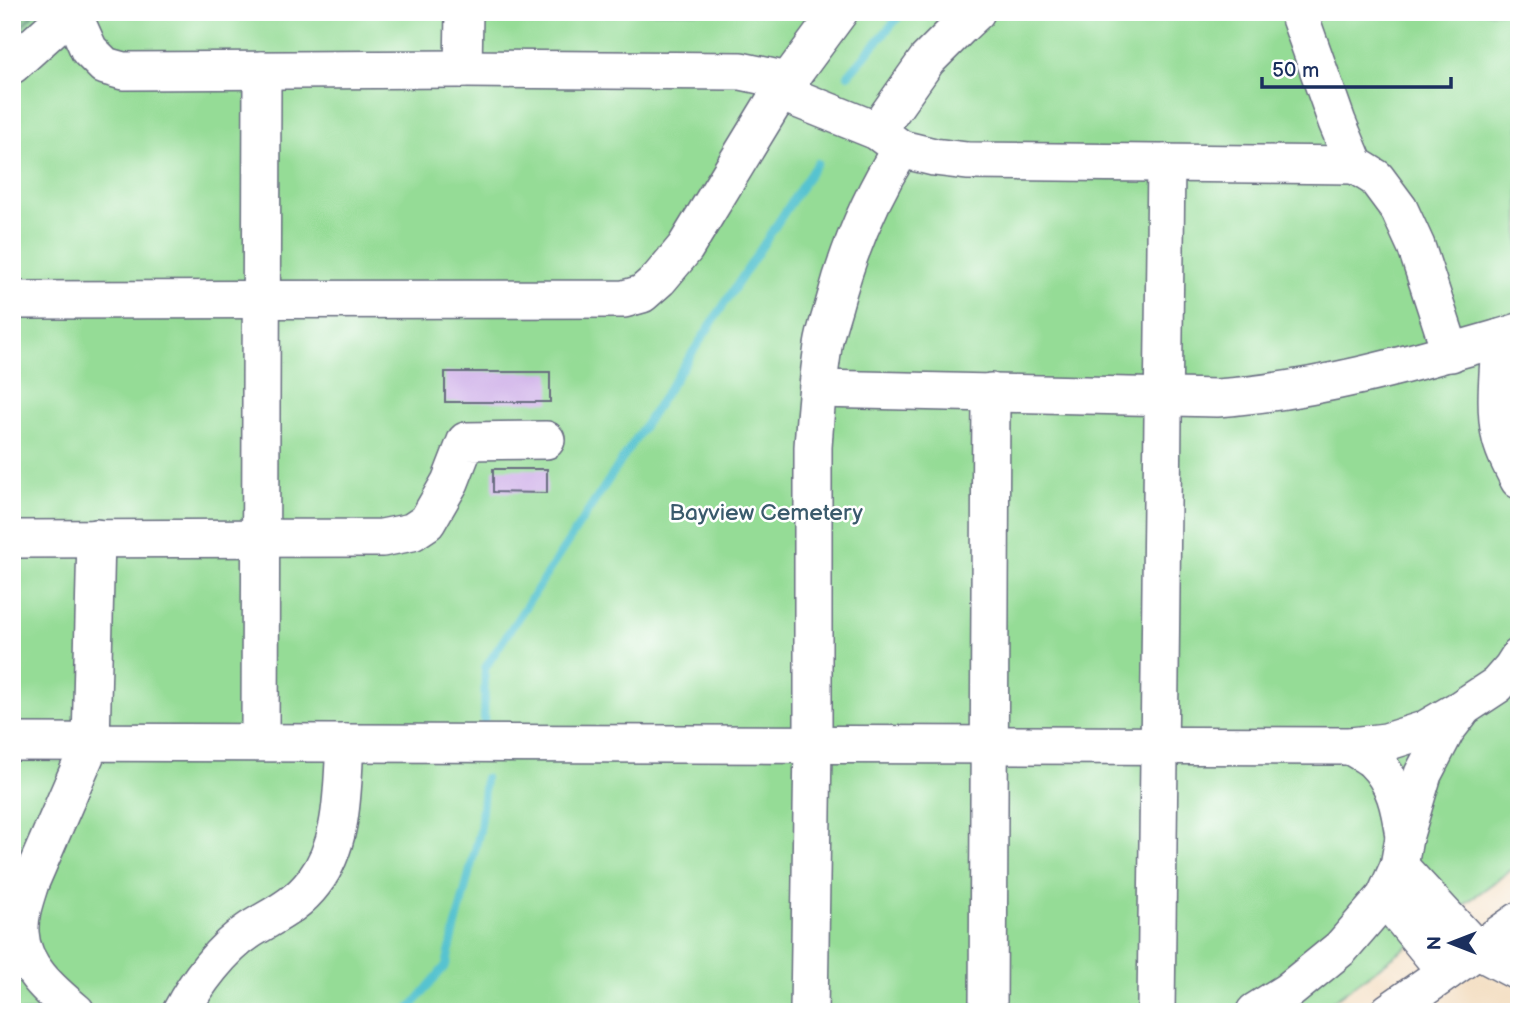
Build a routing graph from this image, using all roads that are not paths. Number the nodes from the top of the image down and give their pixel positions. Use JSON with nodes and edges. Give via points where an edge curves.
{"nodes":[{"id":1,"x":71,"y":12,"type":"edge"},
{"id":2,"x":464,"y":12,"type":"edge"},
{"id":3,"x":839,"y":12,"type":"edge"},
{"id":4,"x":976,"y":12,"type":"edge"},
{"id":5,"x":1298,"y":12,"type":"edge"},
{"id":6,"x":12,"y":65,"type":"edge"},
{"id":7,"x":463,"y":69,"type":"junction"},
{"id":8,"x":262,"y":70,"type":"junction"},
{"id":9,"x":784,"y":86,"type":"junction"},
{"id":10,"x":889,"y":140,"type":"junction"},
{"id":11,"x":1166,"y":163,"type":"junction"},
{"id":12,"x":1355,"y":165,"type":"junction"},
{"id":13,"x":262,"y":299,"type":"junction"},
{"id":14,"x":12,"y":300,"type":"edge"},
{"id":15,"x":1510,"y":335,"type":"edge"},
{"id":16,"x":1451,"y":353,"type":"junction"},
{"id":17,"x":818,"y":388,"type":"junction"},
{"id":18,"x":991,"y":393,"type":"junction"},
{"id":19,"x":1163,"y":396,"type":"junction"},
{"id":20,"x":546,"y":440,"type":"dead end"},
{"id":21,"x":1519,"y":481,"type":"edge"},
{"id":22,"x":96,"y":538,"type":"junction"},
{"id":23,"x":261,"y":538,"type":"junction"},
{"id":24,"x":12,"y":539,"type":"edge"},
{"id":25,"x":1519,"y":657,"type":"edge"},
{"id":26,"x":1462,"y":708,"type":"junction"},
{"id":27,"x":12,"y":742,"type":"edge"},
{"id":28,"x":91,"y":742,"type":"junction"},
{"id":29,"x":260,"y":742,"type":"junction"},
{"id":30,"x":345,"y":743,"type":"junction"},
{"id":31,"x":813,"y":744,"type":"junction"},
{"id":32,"x":990,"y":744,"type":"junction"},
{"id":33,"x":1159,"y":745,"type":"junction"},
{"id":34,"x":1351,"y":746,"type":"junction"},
{"id":35,"x":1396,"y":867,"type":"junction"},
{"id":36,"x":1519,"y":921,"type":"edge"},
{"id":37,"x":1477,"y":950,"type":"junction"},
{"id":38,"x":1446,"y":972,"type":"junction"},
{"id":39,"x":1519,"y":972,"type":"edge"},
{"id":40,"x":76,"y":1012,"type":"edge"},
{"id":41,"x":181,"y":1012,"type":"edge"},
{"id":42,"x":809,"y":1012,"type":"edge"},
{"id":43,"x":988,"y":1012,"type":"edge"},
{"id":44,"x":1156,"y":1012,"type":"edge"},
{"id":45,"x":1255,"y":1012,"type":"edge"},
{"id":46,"x":1389,"y":1012,"type":"edge"}],
"edges":[{"from":1,"to":6,"type":"street"},
{"from":1,"to":8,"type":"street","via":[[89,50],[105,66],[123,71]]},
{"from":2,"to":7,"type":"street"},
{"from":3,"to":9,"type":"street"},
{"from":4,"to":10,"type":"street","via":[[927,60]]},
{"from":5,"to":12,"type":"street"},
{"from":7,"to":8,"type":"street"},
{"from":7,"to":9,"type":"street","via":[[741,71]]},
{"from":8,"to":13,"type":"street"},
{"from":9,"to":10,"type":"street"},
{"from":9,"to":13,"type":"street","via":[[685,248],[642,294],[624,299]]},
{"from":10,"to":11,"type":"street","via":[[934,157],[967,161]]},
{"from":10,"to":17,"type":"street","via":[[882,180],[850,253],[823,344]]},
{"from":11,"to":12,"type":"street"},
{"from":11,"to":19,"type":"street"},
{"from":12,"to":16,"type":"street","via":[[1376,178],[1399,208]]},
{"from":13,"to":14,"type":"street"},
{"from":13,"to":23,"type":"street"},
{"from":15,"to":16,"type":"street"},
{"from":15,"to":21,"type":"street","via":[[1497,395],[1500,435]]},
{"from":16,"to":19,"type":"street","via":[[1259,395]]},
{"from":17,"to":18,"type":"street"},
{"from":17,"to":31,"type":"street","via":[[813,447]]},
{"from":18,"to":19,"type":"street"},
{"from":18,"to":32,"type":"street"},
{"from":19,"to":33,"type":"street"},
{"from":20,"to":23,"type":"street","via":[[466,441],[427,522],[412,532],[382,538]]},
{"from":22,"to":23,"type":"street"},
{"from":22,"to":24,"type":"street"},
{"from":22,"to":28,"type":"street"},
{"from":23,"to":29,"type":"street"},
{"from":25,"to":26,"type":"street","via":[[1497,685]]},
{"from":26,"to":34,"type":"street","via":[[1424,730],[1386,742]]},
{"from":26,"to":35,"type":"street","via":[[1423,774]]},
{"from":27,"to":28,"type":"street"},
{"from":28,"to":29,"type":"street"},
{"from":28,"to":40,"type":"street","via":[[30,883],[20,933],[25,955],[37,974]]},
{"from":29,"to":30,"type":"street"},
{"from":30,"to":31,"type":"street"},
{"from":30,"to":41,"type":"street","via":[[338,825],[315,881],[297,901],[248,931],[222,954]]},
{"from":31,"to":32,"type":"street"},
{"from":31,"to":42,"type":"street"},
{"from":32,"to":33,"type":"street"},
{"from":32,"to":43,"type":"street"},
{"from":33,"to":34,"type":"street"},
{"from":33,"to":44,"type":"street"},
{"from":34,"to":35,"type":"street","via":[[1373,759],[1387,775],[1399,804]]},
{"from":35,"to":37,"type":"street"},
{"from":35,"to":38,"type":"street"},
{"from":35,"to":45,"type":"street","via":[[1341,948]]},
{"from":36,"to":37,"type":"street"},
{"from":37,"to":38,"type":"street"},
{"from":37,"to":39,"type":"street"},
{"from":38,"to":46,"type":"street"}]}
